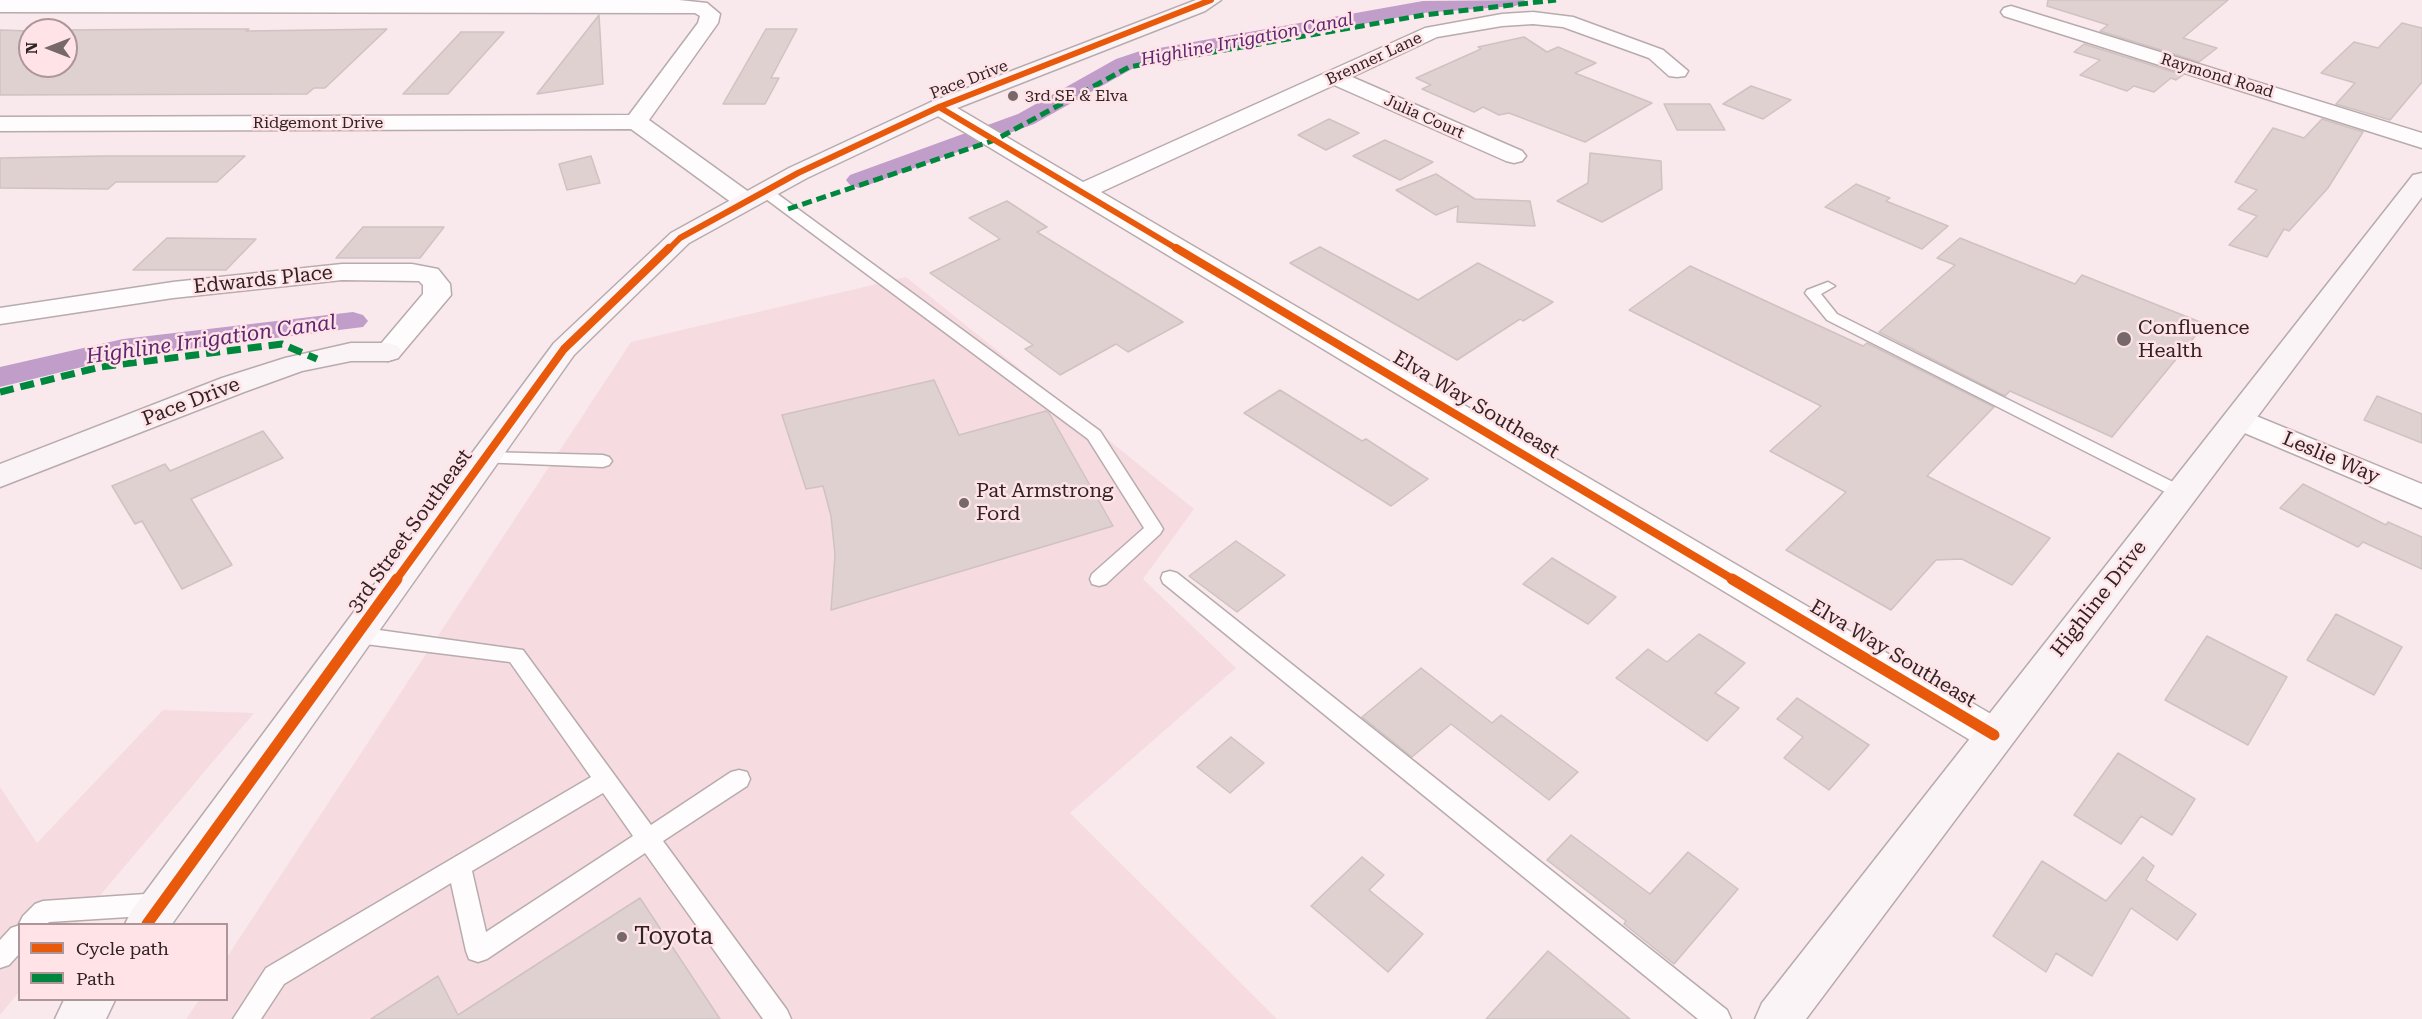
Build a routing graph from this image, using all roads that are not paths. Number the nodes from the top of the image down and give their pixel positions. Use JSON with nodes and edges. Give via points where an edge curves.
{"nodes":[{"id":1,"x":1211,"y":0,"type":"edge"},
{"id":2,"x":301,"y":2,"type":"edge"},
{"id":3,"x":0,"y":6,"type":"edge"},
{"id":4,"x":2011,"y":12,"type":"dead end"},
{"id":5,"x":1677,"y":71,"type":"dead end"},
{"id":6,"x":1334,"y":77,"type":"junction"},
{"id":7,"x":939,"y":107,"type":"junction"},
{"id":8,"x":636,"y":122,"type":"junction"},
{"id":9,"x":0,"y":124,"type":"edge"},
{"id":10,"x":2422,"y":141,"type":"edge"},
{"id":11,"x":1514,"y":156,"type":"dead end"},
{"id":12,"x":2422,"y":180,"type":"edge"},
{"id":13,"x":1082,"y":192,"type":"junction"},
{"id":14,"x":754,"y":195,"type":"junction"},
{"id":15,"x":1828,"y":286,"type":"dead end"},
{"id":16,"x":0,"y":315,"type":"edge"},
{"id":17,"x":388,"y":352,"type":"joint"},
{"id":18,"x":2239,"y":419,"type":"junction"},
{"id":19,"x":485,"y":458,"type":"junction"},
{"id":20,"x":603,"y":461,"type":"dead end"},
{"id":21,"x":0,"y":476,"type":"edge"},
{"id":22,"x":2181,"y":493,"type":"junction"},
{"id":23,"x":2422,"y":497,"type":"edge"},
{"id":24,"x":1170,"y":578,"type":"dead end"},
{"id":25,"x":1099,"y":579,"type":"dead end"},
{"id":26,"x":357,"y":635,"type":"junction"},
{"id":27,"x":1994,"y":735,"type":"junction"},
{"id":28,"x":739,"y":779,"type":"dead end"},
{"id":29,"x":605,"y":780,"type":"junction"},
{"id":30,"x":649,"y":840,"type":"junction"},
{"id":31,"x":459,"y":866,"type":"junction"},
{"id":32,"x":154,"y":914,"type":"edge"},
{"id":33,"x":32,"y":923,"type":"edge"},
{"id":34,"x":18,"y":938,"type":"edge"},
{"id":35,"x":0,"y":957,"type":"edge"},
{"id":36,"x":91,"y":1001,"type":"edge"},
{"id":37,"x":78,"y":1019,"type":"edge"},
{"id":38,"x":246,"y":1019,"type":"edge"},
{"id":39,"x":778,"y":1019,"type":"edge"},
{"id":40,"x":1718,"y":1019,"type":"edge"},
{"id":41,"x":1778,"y":1019,"type":"edge"}],
"edges":[{"from":1,"to":7,"type":"street","name":"Pace Drive"},
{"from":2,"to":3,"type":"street"},
{"from":2,"to":8,"type":"street","via":[[700,7],[710,14],[708,23]]},
{"from":4,"to":10,"type":"street","name":"Raymond Road"},
{"from":5,"to":6,"type":"street","name":"Brenner Lane","via":[[1646,50],[1566,21],[1533,18],[1432,32]]},
{"from":6,"to":11,"type":"street","name":"Julia Court"},
{"from":6,"to":13,"type":"street","name":"Brenner Lane"},
{"from":7,"to":13,"type":"street","name":"Elva Way Southeast"},
{"from":7,"to":14,"type":"street","name":"Pace Drive"},
{"from":8,"to":9,"type":"street","name":"Ridgemont Drive"},
{"from":8,"to":14,"type":"street"},
{"from":12,"to":18,"type":"street","name":"Highline Drive"},
{"from":13,"to":27,"type":"street","name":"Elva Way Southeast"},
{"from":14,"to":19,"type":"street","name":"3rd Street Southeast","via":[[680,238],[564,349]]},
{"from":14,"to":25,"type":"lane","via":[[1094,435],[1154,529]]},
{"from":15,"to":22,"type":"lane","via":[[1812,293],[1832,317]]},
{"from":16,"to":17,"type":"street","name":"Edwards Place","via":[[173,290],[342,272],[412,272],[428,276],[436,284],[437,295]]},
{"from":17,"to":21,"type":"street","name":"Pace Drive","via":[[351,352],[295,364]]},
{"from":18,"to":22,"type":"street","name":"Highline Drive"},
{"from":18,"to":23,"type":"street","name":"Leslie Way"},
{"from":19,"to":20,"type":"lane"},
{"from":19,"to":26,"type":"street","name":"3rd Street Southeast"},
{"from":22,"to":27,"type":"street","name":"Highline Drive"},
{"from":24,"to":40,"type":"lane"},
{"from":26,"to":29,"type":"lane","via":[[516,655]]},
{"from":26,"to":32,"type":"street","name":"3rd Street Southeast"},
{"from":27,"to":41,"type":"street","name":"Highline Drive"},
{"from":28,"to":30,"type":"lane"},
{"from":29,"to":30,"type":"lane"},
{"from":29,"to":31,"type":"lane"},
{"from":30,"to":31,"type":"lane","via":[[478,951]]},
{"from":30,"to":39,"type":"lane"},
{"from":31,"to":38,"type":"lane","via":[[275,976]]},
{"from":32,"to":33,"type":"lane","via":[[43,912]]},
{"from":34,"to":35,"type":"lane"},
{"from":36,"to":37,"type":"street"}]}
